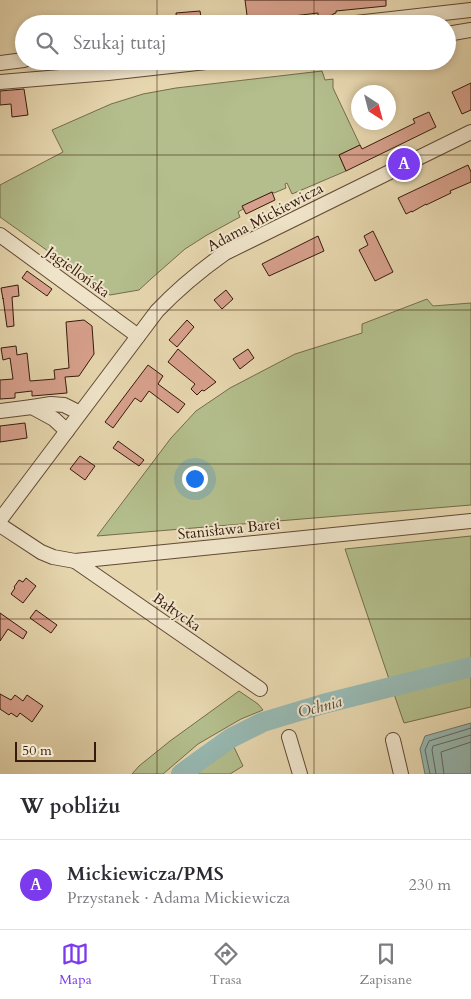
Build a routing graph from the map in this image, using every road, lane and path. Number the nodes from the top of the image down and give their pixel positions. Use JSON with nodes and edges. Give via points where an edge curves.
{"nodes":[{"id":1,"x":471,"y":10,"type":"edge"},
{"id":2,"x":427,"y":15,"type":"edge"},
{"id":3,"x":471,"y":30,"type":"edge"},
{"id":4,"x":456,"y":32,"type":"edge"},
{"id":5,"x":15,"y":61,"type":"edge"},
{"id":6,"x":0,"y":63,"type":"edge"},
{"id":7,"x":135,"y":70,"type":"edge"},
{"id":8,"x":0,"y":82,"type":"edge"},
{"id":9,"x":471,"y":132,"type":"edge"},
{"id":10,"x":0,"y":235,"type":"edge"},
{"id":11,"x":138,"y":336,"type":"junction"},
{"id":12,"x":32,"y":407,"type":"junction"},
{"id":13,"x":0,"y":411,"type":"edge"},
{"id":14,"x":80,"y":413,"type":"junction"},
{"id":15,"x":67,"y":430,"type":"junction"},
{"id":16,"x":0,"y":520,"type":"edge"},
{"id":17,"x":471,"y":520,"type":"edge"},
{"id":18,"x":0,"y":525,"type":"edge"},
{"id":19,"x":75,"y":561,"type":"junction"},
{"id":20,"x":260,"y":689,"type":"dead end"},
{"id":21,"x":289,"y":737,"type":"dead end"},
{"id":22,"x":393,"y":740,"type":"dead end"},
{"id":23,"x":300,"y":774,"type":"edge"},
{"id":24,"x":401,"y":774,"type":"edge"}],
"edges":[{"from":1,"to":2,"type":"street"},
{"from":3,"to":4,"type":"street"},
{"from":5,"to":6,"type":"street"},
{"from":7,"to":8,"type":"street"},
{"from":9,"to":11,"type":"street","name":"Adama Mickiewicza","via":[[226,253],[167,300]]},
{"from":10,"to":11,"type":"street","name":"Jagiellońska"},
{"from":11,"to":14,"type":"street","name":"Adama Mickiewicza"},
{"from":12,"to":13,"type":"street"},
{"from":12,"to":14,"type":"street","via":[[64,405]]},
{"from":12,"to":15,"type":"street"},
{"from":14,"to":15,"type":"street","name":"Adama Mickiewicza"},
{"from":15,"to":16,"type":"street","name":"Adama Mickiewicza"},
{"from":17,"to":19,"type":"street","name":"Stanisława Barei"},
{"from":18,"to":19,"type":"street","name":"Stanisława Barei","via":[[41,552]]},
{"from":19,"to":20,"type":"street","name":"Bałtycka"},
{"from":21,"to":23,"type":"street"},
{"from":22,"to":24,"type":"street"}]}
